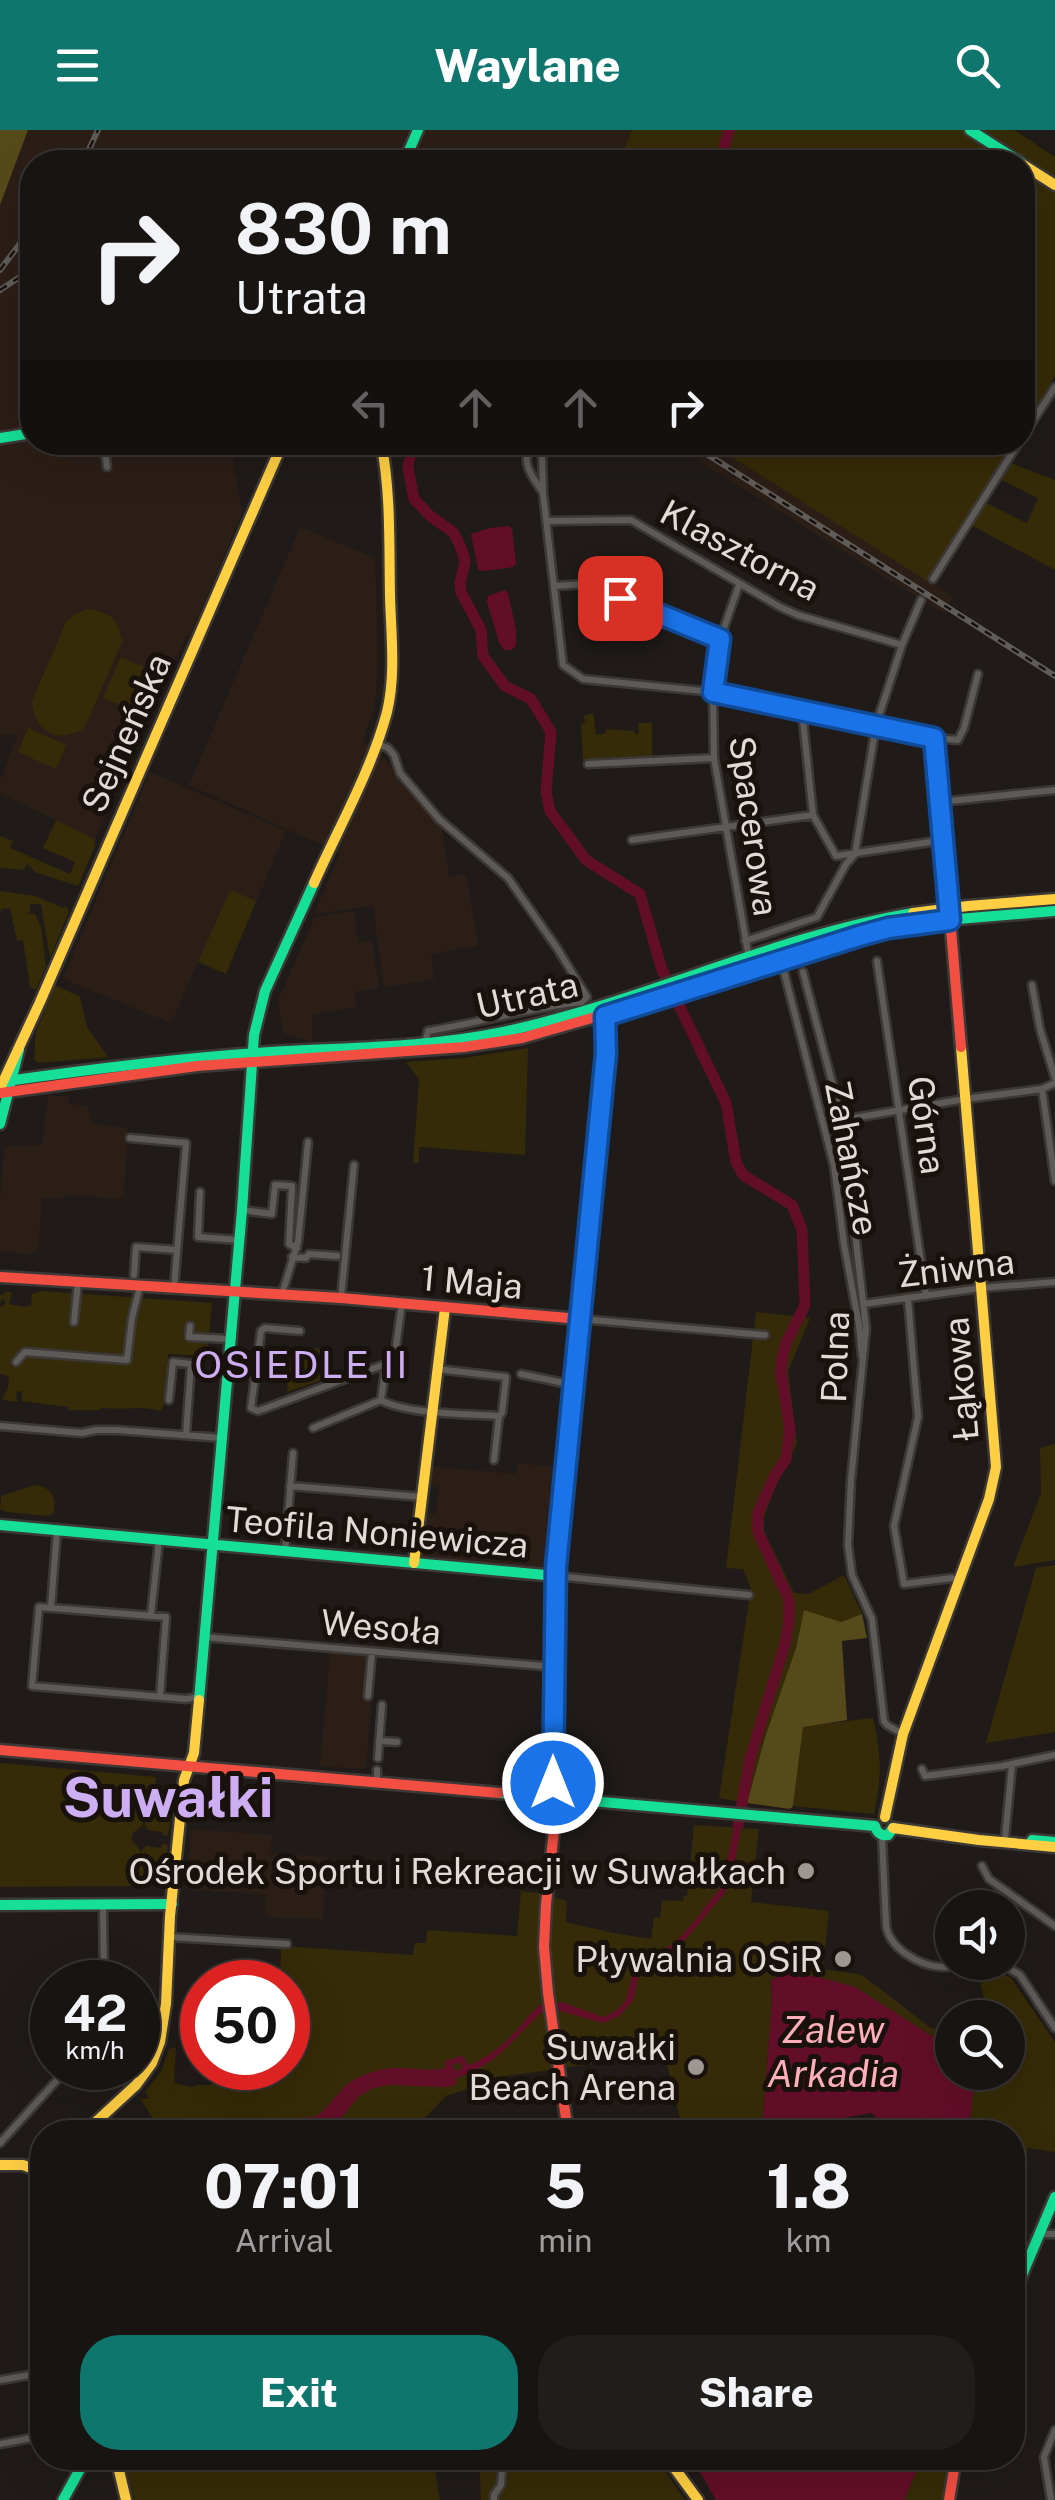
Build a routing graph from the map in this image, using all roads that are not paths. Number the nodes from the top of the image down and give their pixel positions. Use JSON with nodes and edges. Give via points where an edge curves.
{"nodes":[{"id":1,"x":970,"y":130,"type":"edge"},
{"id":2,"x":1001,"y":150,"type":"edge"},
{"id":3,"x":1055,"y":387,"type":"edge"},
{"id":4,"x":1035,"y":418,"type":"edge"},
{"id":5,"x":106,"y":455,"type":"edge"},
{"id":6,"x":277,"y":455,"type":"edge"},
{"id":7,"x":383,"y":455,"type":"edge"},
{"id":8,"x":526,"y":455,"type":"edge"},
{"id":9,"x":542,"y":455,"type":"edge"},
{"id":10,"x":1012,"y":455,"type":"edge"},
{"id":11,"x":107,"y":468,"type":"dead end"},
{"id":12,"x":543,"y":493,"type":"junction"},
{"id":13,"x":547,"y":521,"type":"junction"},
{"id":14,"x":933,"y":580,"type":"dead end"},
{"id":15,"x":739,"y":585,"type":"junction"},
{"id":16,"x":554,"y":586,"type":"junction"},
{"id":17,"x":921,"y":600,"type":"dead end"},
{"id":18,"x":720,"y":639,"type":"junction"},
{"id":19,"x":902,"y":644,"type":"junction"},
{"id":20,"x":978,"y":674,"type":"dead end"},
{"id":21,"x":713,"y":692,"type":"junction"},
{"id":22,"x":802,"y":710,"type":"junction"},
{"id":23,"x":876,"y":725,"type":"junction"},
{"id":24,"x":934,"y":738,"type":"junction"},
{"id":25,"x":378,"y":744,"type":"junction"},
{"id":26,"x":714,"y":758,"type":"junction"},
{"id":27,"x":588,"y":764,"type":"dead end"},
{"id":28,"x":1055,"y":790,"type":"edge"},
{"id":29,"x":940,"y":802,"type":"junction"},
{"id":30,"x":813,"y":815,"type":"junction"},
{"id":31,"x":726,"y":827,"type":"junction"},
{"id":32,"x":632,"y":840,"type":"dead end"},
{"id":33,"x":944,"y":840,"type":"junction"},
{"id":34,"x":855,"y":854,"type":"junction"},
{"id":35,"x":1055,"y":899,"type":"edge"},
{"id":36,"x":1055,"y":910,"type":"edge"},
{"id":37,"x":950,"y":914,"type":"junction"},
{"id":38,"x":744,"y":941,"type":"junction"},
{"id":39,"x":749,"y":958,"type":"junction"},
{"id":40,"x":780,"y":960,"type":"junction"},
{"id":41,"x":877,"y":961,"type":"dead end"},
{"id":42,"x":803,"y":972,"type":"dead end"},
{"id":43,"x":1032,"y":984,"type":"dead end"},
{"id":44,"x":677,"y":987,"type":"junction"},
{"id":45,"x":546,"y":1006,"type":"junction"},
{"id":46,"x":603,"y":1011,"type":"junction"},
{"id":47,"x":562,"y":1017,"type":"junction"},
{"id":48,"x":425,"y":1043,"type":"junction"},
{"id":49,"x":20,"y":1046,"type":"junction"},
{"id":50,"x":254,"y":1057,"type":"junction"},
{"id":51,"x":17,"y":1065,"type":"junction"},
{"id":52,"x":30,"y":1078,"type":"junction"},
{"id":53,"x":1055,"y":1080,"type":"edge"},
{"id":54,"x":4,"y":1087,"type":"edge"},
{"id":55,"x":1042,"y":1089,"type":"junction"},
{"id":56,"x":965,"y":1099,"type":"junction"},
{"id":57,"x":900,"y":1110,"type":"junction"},
{"id":58,"x":842,"y":1120,"type":"junction"},
{"id":59,"x":0,"y":1124,"type":"edge"},
{"id":60,"x":130,"y":1138,"type":"dead end"},
{"id":61,"x":1052,"y":1140,"type":"edge"},
{"id":62,"x":308,"y":1142,"type":"dead end"},
{"id":63,"x":354,"y":1166,"type":"dead end"},
{"id":64,"x":1055,"y":1181,"type":"edge"},
{"id":65,"x":200,"y":1192,"type":"dead end"},
{"id":66,"x":242,"y":1210,"type":"junction"},
{"id":67,"x":238,"y":1240,"type":"junction"},
{"id":68,"x":297,"y":1248,"type":"junction"},
{"id":69,"x":177,"y":1250,"type":"junction"},
{"id":70,"x":337,"y":1256,"type":"dead end"},
{"id":71,"x":292,"y":1257,"type":"junction"},
{"id":72,"x":0,"y":1276,"type":"edge"},
{"id":73,"x":137,"y":1281,"type":"junction"},
{"id":74,"x":78,"y":1282,"type":"junction"},
{"id":75,"x":1055,"y":1282,"type":"edge"},
{"id":76,"x":981,"y":1288,"type":"junction"},
{"id":77,"x":174,"y":1289,"type":"junction"},
{"id":78,"x":234,"y":1292,"type":"junction"},
{"id":79,"x":282,"y":1294,"type":"junction"},
{"id":80,"x":926,"y":1296,"type":"junction"},
{"id":81,"x":341,"y":1298,"type":"junction"},
{"id":82,"x":908,"y":1298,"type":"junction"},
{"id":83,"x":402,"y":1303,"type":"junction"},
{"id":84,"x":864,"y":1304,"type":"junction"},
{"id":85,"x":445,"y":1308,"type":"junction"},
{"id":86,"x":580,"y":1319,"type":"junction"},
{"id":87,"x":74,"y":1322,"type":"dead end"},
{"id":88,"x":190,"y":1326,"type":"dead end"},
{"id":89,"x":300,"y":1331,"type":"dead end"},
{"id":90,"x":765,"y":1335,"type":"dead end"},
{"id":91,"x":230,"y":1339,"type":"junction"},
{"id":92,"x":16,"y":1362,"type":"dead end"},
{"id":93,"x":386,"y":1364,"type":"junction"},
{"id":94,"x":864,"y":1368,"type":"junction"},
{"id":95,"x":437,"y":1369,"type":"junction"},
{"id":96,"x":227,"y":1372,"type":"junction"},
{"id":97,"x":521,"y":1374,"type":"dead end"},
{"id":98,"x":255,"y":1375,"type":"junction"},
{"id":99,"x":573,"y":1385,"type":"junction"},
{"id":100,"x":169,"y":1400,"type":"dead end"},
{"id":101,"x":382,"y":1400,"type":"junction"},
{"id":102,"x":432,"y":1411,"type":"junction"},
{"id":103,"x":499,"y":1416,"type":"junction"},
{"id":104,"x":0,"y":1426,"type":"edge"},
{"id":105,"x":313,"y":1428,"type":"dead end"},
{"id":106,"x":186,"y":1436,"type":"junction"},
{"id":107,"x":222,"y":1438,"type":"junction"},
{"id":108,"x":293,"y":1453,"type":"dead end"},
{"id":109,"x":494,"y":1460,"type":"dead end"},
{"id":110,"x":290,"y":1486,"type":"junction"},
{"id":111,"x":422,"y":1497,"type":"junction"},
{"id":112,"x":0,"y":1525,"type":"edge"},
{"id":113,"x":57,"y":1530,"type":"junction"},
{"id":114,"x":159,"y":1542,"type":"junction"},
{"id":115,"x":211,"y":1545,"type":"junction"},
{"id":116,"x":285,"y":1552,"type":"junction"},
{"id":117,"x":414,"y":1563,"type":"junction"},
{"id":118,"x":556,"y":1576,"type":"junction"},
{"id":119,"x":959,"y":1581,"type":"junction"},
{"id":120,"x":749,"y":1595,"type":"dead end"},
{"id":121,"x":51,"y":1607,"type":"junction"},
{"id":122,"x":151,"y":1616,"type":"junction"},
{"id":123,"x":203,"y":1636,"type":"junction"},
{"id":124,"x":372,"y":1652,"type":"junction"},
{"id":125,"x":554,"y":1667,"type":"junction"},
{"id":126,"x":160,"y":1696,"type":"junction"},
{"id":127,"x":368,"y":1696,"type":"dead end"},
{"id":128,"x":198,"y":1697,"type":"junction"},
{"id":129,"x":382,"y":1705,"type":"dead end"},
{"id":130,"x":902,"y":1734,"type":"junction"},
{"id":131,"x":379,"y":1741,"type":"junction"},
{"id":132,"x":398,"y":1742,"type":"dead end"},
{"id":133,"x":0,"y":1750,"type":"edge"},
{"id":134,"x":1055,"y":1754,"type":"edge"},
{"id":135,"x":378,"y":1758,"type":"dead end"},
{"id":136,"x":1012,"y":1765,"type":"junction"},
{"id":137,"x":190,"y":1767,"type":"junction"},
{"id":138,"x":922,"y":1769,"type":"dead end"},
{"id":139,"x":554,"y":1798,"type":"junction"},
{"id":140,"x":885,"y":1817,"type":"junction"},
{"id":141,"x":893,"y":1828,"type":"junction"},
{"id":142,"x":878,"y":1831,"type":"junction"},
{"id":143,"x":943,"y":1835,"type":"junction"},
{"id":144,"x":1004,"y":1838,"type":"junction"},
{"id":145,"x":1055,"y":1845,"type":"edge"},
{"id":146,"x":982,"y":1866,"type":"dead end"},
{"id":147,"x":103,"y":1904,"type":"junction"},
{"id":148,"x":172,"y":1904,"type":"junction"},
{"id":149,"x":0,"y":1906,"type":"edge"},
{"id":150,"x":1055,"y":1926,"type":"edge"},
{"id":151,"x":170,"y":1936,"type":"junction"},
{"id":152,"x":286,"y":1944,"type":"dead end"},
{"id":153,"x":104,"y":1960,"type":"edge"},
{"id":154,"x":935,"y":1966,"type":"edge"},
{"id":155,"x":1023,"y":1980,"type":"edge"},
{"id":156,"x":1055,"y":2028,"type":"edge"},
{"id":157,"x":48,"y":2090,"type":"edge"},
{"id":158,"x":98,"y":2120,"type":"edge"},
{"id":159,"x":566,"y":2120,"type":"edge"},
{"id":160,"x":0,"y":2143,"type":"edge"},
{"id":161,"x":0,"y":2165,"type":"edge"},
{"id":162,"x":30,"y":2168,"type":"edge"},
{"id":163,"x":1055,"y":2197,"type":"edge"},
{"id":164,"x":1051,"y":2214,"type":"edge"},
{"id":165,"x":1039,"y":2234,"type":"junction"},
{"id":166,"x":1055,"y":2234,"type":"edge"},
{"id":167,"x":1025,"y":2268,"type":"edge"},
{"id":168,"x":30,"y":2375,"type":"edge"},
{"id":169,"x":0,"y":2380,"type":"edge"},
{"id":170,"x":1055,"y":2430,"type":"edge"},
{"id":171,"x":30,"y":2438,"type":"edge"},
{"id":172,"x":0,"y":2444,"type":"edge"},
{"id":173,"x":76,"y":2470,"type":"edge"},
{"id":174,"x":119,"y":2470,"type":"edge"},
{"id":175,"x":503,"y":2470,"type":"edge"},
{"id":176,"x":676,"y":2470,"type":"edge"},
{"id":177,"x":954,"y":2470,"type":"edge"},
{"id":178,"x":63,"y":2500,"type":"edge"},
{"id":179,"x":126,"y":2500,"type":"edge"},
{"id":180,"x":494,"y":2500,"type":"edge"},
{"id":181,"x":698,"y":2500,"type":"edge"},
{"id":182,"x":949,"y":2500,"type":"edge"},
{"id":183,"x":1051,"y":2500,"type":"edge"}],
"edges":[{"from":1,"to":2,"type":"street"},
{"from":3,"to":4,"type":"street"},
{"from":5,"to":11,"type":"street"},
{"from":6,"to":49,"type":"street","name":"Sejneńska"},
{"from":7,"to":25,"type":"street","via":[[392,663]]},
{"from":8,"to":12,"type":"street"},
{"from":9,"to":12,"type":"street"},
{"from":10,"to":14,"type":"street"},
{"from":12,"to":13,"type":"street"},
{"from":13,"to":15,"type":"street","name":"Klasztorna","via":[[631,520]]},
{"from":13,"to":16,"type":"street"},
{"from":15,"to":18,"type":"street","name":"Spacerowa"},
{"from":15,"to":19,"type":"street","name":"Klasztorna","via":[[798,615]]},
{"from":16,"to":18,"type":"street","via":[[587,584]]},
{"from":16,"to":21,"type":"street","via":[[563,664],[583,680]]},
{"from":17,"to":19,"type":"street"},
{"from":18,"to":21,"type":"street","name":"Spacerowa"},
{"from":19,"to":23,"type":"street"},
{"from":20,"to":24,"type":"street","via":[[958,740]]},
{"from":21,"to":22,"type":"street"},
{"from":21,"to":26,"type":"street","name":"Spacerowa"},
{"from":22,"to":23,"type":"street"},
{"from":22,"to":30,"type":"street"},
{"from":23,"to":24,"type":"street"},
{"from":23,"to":34,"type":"street"},
{"from":24,"to":29,"type":"street"},
{"from":25,"to":45,"type":"street","via":[[394,755],[400,773],[439,819],[508,878],[588,998]]},
{"from":25,"to":50,"type":"street","via":[[265,990]]},
{"from":26,"to":27,"type":"street"},
{"from":26,"to":31,"type":"street","name":"Spacerowa"},
{"from":28,"to":29,"type":"street"},
{"from":29,"to":33,"type":"street"},
{"from":30,"to":31,"type":"street"},
{"from":30,"to":34,"type":"street","via":[[836,856]]},
{"from":31,"to":32,"type":"street"},
{"from":31,"to":38,"type":"street","name":"Spacerowa"},
{"from":33,"to":34,"type":"street"},
{"from":33,"to":37,"type":"street"},
{"from":34,"to":38,"type":"street","via":[[817,918]]},
{"from":35,"to":37,"type":"street","name":"Utrata"},
{"from":36,"to":37,"type":"street","name":"Utrata"},
{"from":37,"to":39,"type":"street","name":"Utrata","via":[[886,918]]},
{"from":37,"to":40,"type":"street","name":"Utrata"},
{"from":37,"to":56,"type":"street","name":"Łąkowa"},
{"from":38,"to":39,"type":"street","name":"Spacerowa"},
{"from":39,"to":44,"type":"street","name":"Utrata"},
{"from":40,"to":44,"type":"street","name":"Utrata"},
{"from":40,"to":94,"type":"street","name":"Zahańcze","via":[[834,1166]]},
{"from":41,"to":57,"type":"street","name":"Górna"},
{"from":42,"to":58,"type":"street","name":"Polna"},
{"from":43,"to":53,"type":"street"},
{"from":44,"to":46,"type":"street","name":"Utrata"},
{"from":45,"to":47,"type":"street"},
{"from":45,"to":48,"type":"street","via":[[428,1030]]},
{"from":46,"to":47,"type":"street","name":"Utrata"},
{"from":46,"to":50,"type":"street","name":"Utrata","via":[[522,1038],[464,1048]]},
{"from":46,"to":86,"type":"street","via":[[606,1053]]},
{"from":47,"to":48,"type":"street","name":"Utrata"},
{"from":48,"to":50,"type":"street","name":"Utrata"},
{"from":49,"to":51,"type":"street","name":"Sejneńska"},
{"from":49,"to":54,"type":"street","name":"Sejneńska"},
{"from":50,"to":52,"type":"street","name":"Utrata"},
{"from":50,"to":54,"type":"street","name":"Utrata"},
{"from":50,"to":66,"type":"street"},
{"from":51,"to":52,"type":"street"},
{"from":51,"to":54,"type":"street","name":"Sejneńska"},
{"from":52,"to":54,"type":"street","name":"Utrata"},
{"from":53,"to":55,"type":"street"},
{"from":54,"to":59,"type":"street","name":"Sejneńska"},
{"from":55,"to":56,"type":"street"},
{"from":55,"to":61,"type":"street"},
{"from":56,"to":57,"type":"street"},
{"from":56,"to":76,"type":"street","name":"Łąkowa"},
{"from":57,"to":58,"type":"street"},
{"from":57,"to":80,"type":"street","name":"Górna"},
{"from":58,"to":84,"type":"street","name":"Polna"},
{"from":60,"to":69,"type":"street","via":[[186,1144]]},
{"from":61,"to":64,"type":"street"},
{"from":62,"to":68,"type":"street"},
{"from":63,"to":81,"type":"street"},
{"from":65,"to":67,"type":"street","via":[[198,1237]]},
{"from":66,"to":67,"type":"street"},
{"from":66,"to":68,"type":"street","via":[[272,1214],[274,1185],[292,1186],[290,1244]]},
{"from":67,"to":78,"type":"street"},
{"from":68,"to":71,"type":"street"},
{"from":69,"to":73,"type":"street","via":[[136,1247]]},
{"from":69,"to":77,"type":"street"},
{"from":70,"to":71,"type":"street"},
{"from":71,"to":79,"type":"street"},
{"from":72,"to":74,"type":"street","name":"1 Maja"},
{"from":73,"to":74,"type":"street","name":"1 Maja"},
{"from":73,"to":77,"type":"street","name":"1 Maja"},
{"from":73,"to":92,"type":"street","via":[[127,1360],[25,1352]]},
{"from":74,"to":87,"type":"street"},
{"from":75,"to":76,"type":"street","name":"Żniwna"},
{"from":76,"to":80,"type":"street","name":"Żniwna"},
{"from":76,"to":119,"type":"street","name":"Łąkowa","via":[[996,1467]]},
{"from":77,"to":78,"type":"street","name":"1 Maja"},
{"from":78,"to":79,"type":"street","name":"1 Maja"},
{"from":78,"to":91,"type":"street"},
{"from":79,"to":81,"type":"street","name":"1 Maja"},
{"from":80,"to":82,"type":"street","name":"Żniwna"},
{"from":81,"to":83,"type":"street","name":"1 Maja"},
{"from":82,"to":84,"type":"street","name":"Żniwna"},
{"from":82,"to":119,"type":"street","via":[[918,1417],[894,1526],[900,1565],[904,1584]]},
{"from":83,"to":85,"type":"street","name":"1 Maja"},
{"from":83,"to":93,"type":"street","via":[[394,1360]]},
{"from":84,"to":94,"type":"street","name":"Polna"},
{"from":85,"to":86,"type":"street","name":"1 Maja"},
{"from":85,"to":95,"type":"street"},
{"from":86,"to":90,"type":"street","name":"1 Maja"},
{"from":86,"to":99,"type":"street"},
{"from":88,"to":91,"type":"street","via":[[189,1337]]},
{"from":89,"to":98,"type":"street","via":[[264,1328]]},
{"from":91,"to":96,"type":"street"},
{"from":93,"to":98,"type":"street","via":[[258,1411],[251,1408]]},
{"from":93,"to":101,"type":"street"},
{"from":94,"to":130,"type":"street","name":"Polna","via":[[849,1561],[872,1619],[884,1720]]},
{"from":95,"to":102,"type":"street"},
{"from":95,"to":103,"type":"street","via":[[506,1378]]},
{"from":96,"to":98,"type":"street"},
{"from":96,"to":107,"type":"street"},
{"from":97,"to":99,"type":"street"},
{"from":99,"to":118,"type":"street"},
{"from":100,"to":106,"type":"street","via":[[173,1362],[192,1364]]},
{"from":101,"to":102,"type":"street"},
{"from":101,"to":105,"type":"street"},
{"from":102,"to":103,"type":"street"},
{"from":102,"to":111,"type":"street"},
{"from":103,"to":109,"type":"street"},
{"from":104,"to":106,"type":"street"},
{"from":106,"to":107,"type":"street"},
{"from":107,"to":115,"type":"street"},
{"from":108,"to":110,"type":"street"},
{"from":110,"to":111,"type":"street"},
{"from":110,"to":116,"type":"street"},
{"from":111,"to":117,"type":"street"},
{"from":112,"to":113,"type":"street","name":"Teofila Noniewicza"},
{"from":113,"to":114,"type":"street","name":"Teofila Noniewicza"},
{"from":113,"to":121,"type":"street"},
{"from":114,"to":115,"type":"street","name":"Teofila Noniewicza"},
{"from":114,"to":122,"type":"street"},
{"from":115,"to":116,"type":"street","name":"Teofila Noniewicza"},
{"from":115,"to":123,"type":"street"},
{"from":116,"to":117,"type":"street","name":"Teofila Noniewicza"},
{"from":117,"to":118,"type":"street","name":"Teofila Noniewicza"},
{"from":118,"to":120,"type":"street","name":"Teofila Noniewicza"},
{"from":118,"to":125,"type":"street"},
{"from":119,"to":130,"type":"street","name":"Łąkowa"},
{"from":121,"to":122,"type":"street"},
{"from":121,"to":126,"type":"street","via":[[39,1606],[32,1686]]},
{"from":122,"to":126,"type":"street","via":[[166,1617]]},
{"from":123,"to":124,"type":"street","name":"Wesoła"},
{"from":123,"to":128,"type":"street"},
{"from":124,"to":125,"type":"street","name":"Wesoła"},
{"from":124,"to":127,"type":"street"},
{"from":125,"to":139,"type":"street"},
{"from":126,"to":128,"type":"street"},
{"from":128,"to":137,"type":"street"},
{"from":129,"to":131,"type":"street"},
{"from":130,"to":140,"type":"street","name":"Łąkowa"},
{"from":131,"to":132,"type":"street"},
{"from":131,"to":135,"type":"street"},
{"from":133,"to":137,"type":"street"},
{"from":134,"to":136,"type":"street"},
{"from":136,"to":138,"type":"street","via":[[926,1776]]},
{"from":136,"to":144,"type":"street"},
{"from":137,"to":139,"type":"street","via":[[377,1776]]},
{"from":137,"to":148,"type":"street"},
{"from":139,"to":142,"type":"street"},
{"from":139,"to":159,"type":"street","via":[[544,1926]]},
{"from":140,"to":141,"type":"street"},
{"from":140,"to":142,"type":"street"},
{"from":141,"to":142,"type":"street","via":[[888,1835]]},
{"from":141,"to":143,"type":"street"},
{"from":142,"to":154,"type":"street","via":[[889,1939]]},
{"from":143,"to":144,"type":"street"},
{"from":143,"to":145,"type":"street"},
{"from":144,"to":145,"type":"street"},
{"from":146,"to":150,"type":"street","via":[[989,1879]]},
{"from":147,"to":148,"type":"street"},
{"from":147,"to":149,"type":"street"},
{"from":147,"to":153,"type":"street"},
{"from":148,"to":151,"type":"street"},
{"from":151,"to":152,"type":"street"},
{"from":151,"to":158,"type":"street","via":[[156,2055],[136,2086]]},
{"from":155,"to":156,"type":"street"},
{"from":157,"to":160,"type":"street"},
{"from":161,"to":162,"type":"street"},
{"from":163,"to":164,"type":"street"},
{"from":164,"to":165,"type":"street"},
{"from":165,"to":166,"type":"street"},
{"from":165,"to":167,"type":"street"},
{"from":168,"to":169,"type":"street"},
{"from":170,"to":183,"type":"street","via":[[1044,2456]]},
{"from":171,"to":172,"type":"street"},
{"from":173,"to":178,"type":"street"},
{"from":174,"to":179,"type":"street"},
{"from":175,"to":180,"type":"street"},
{"from":176,"to":181,"type":"street"},
{"from":177,"to":182,"type":"street"}]}
